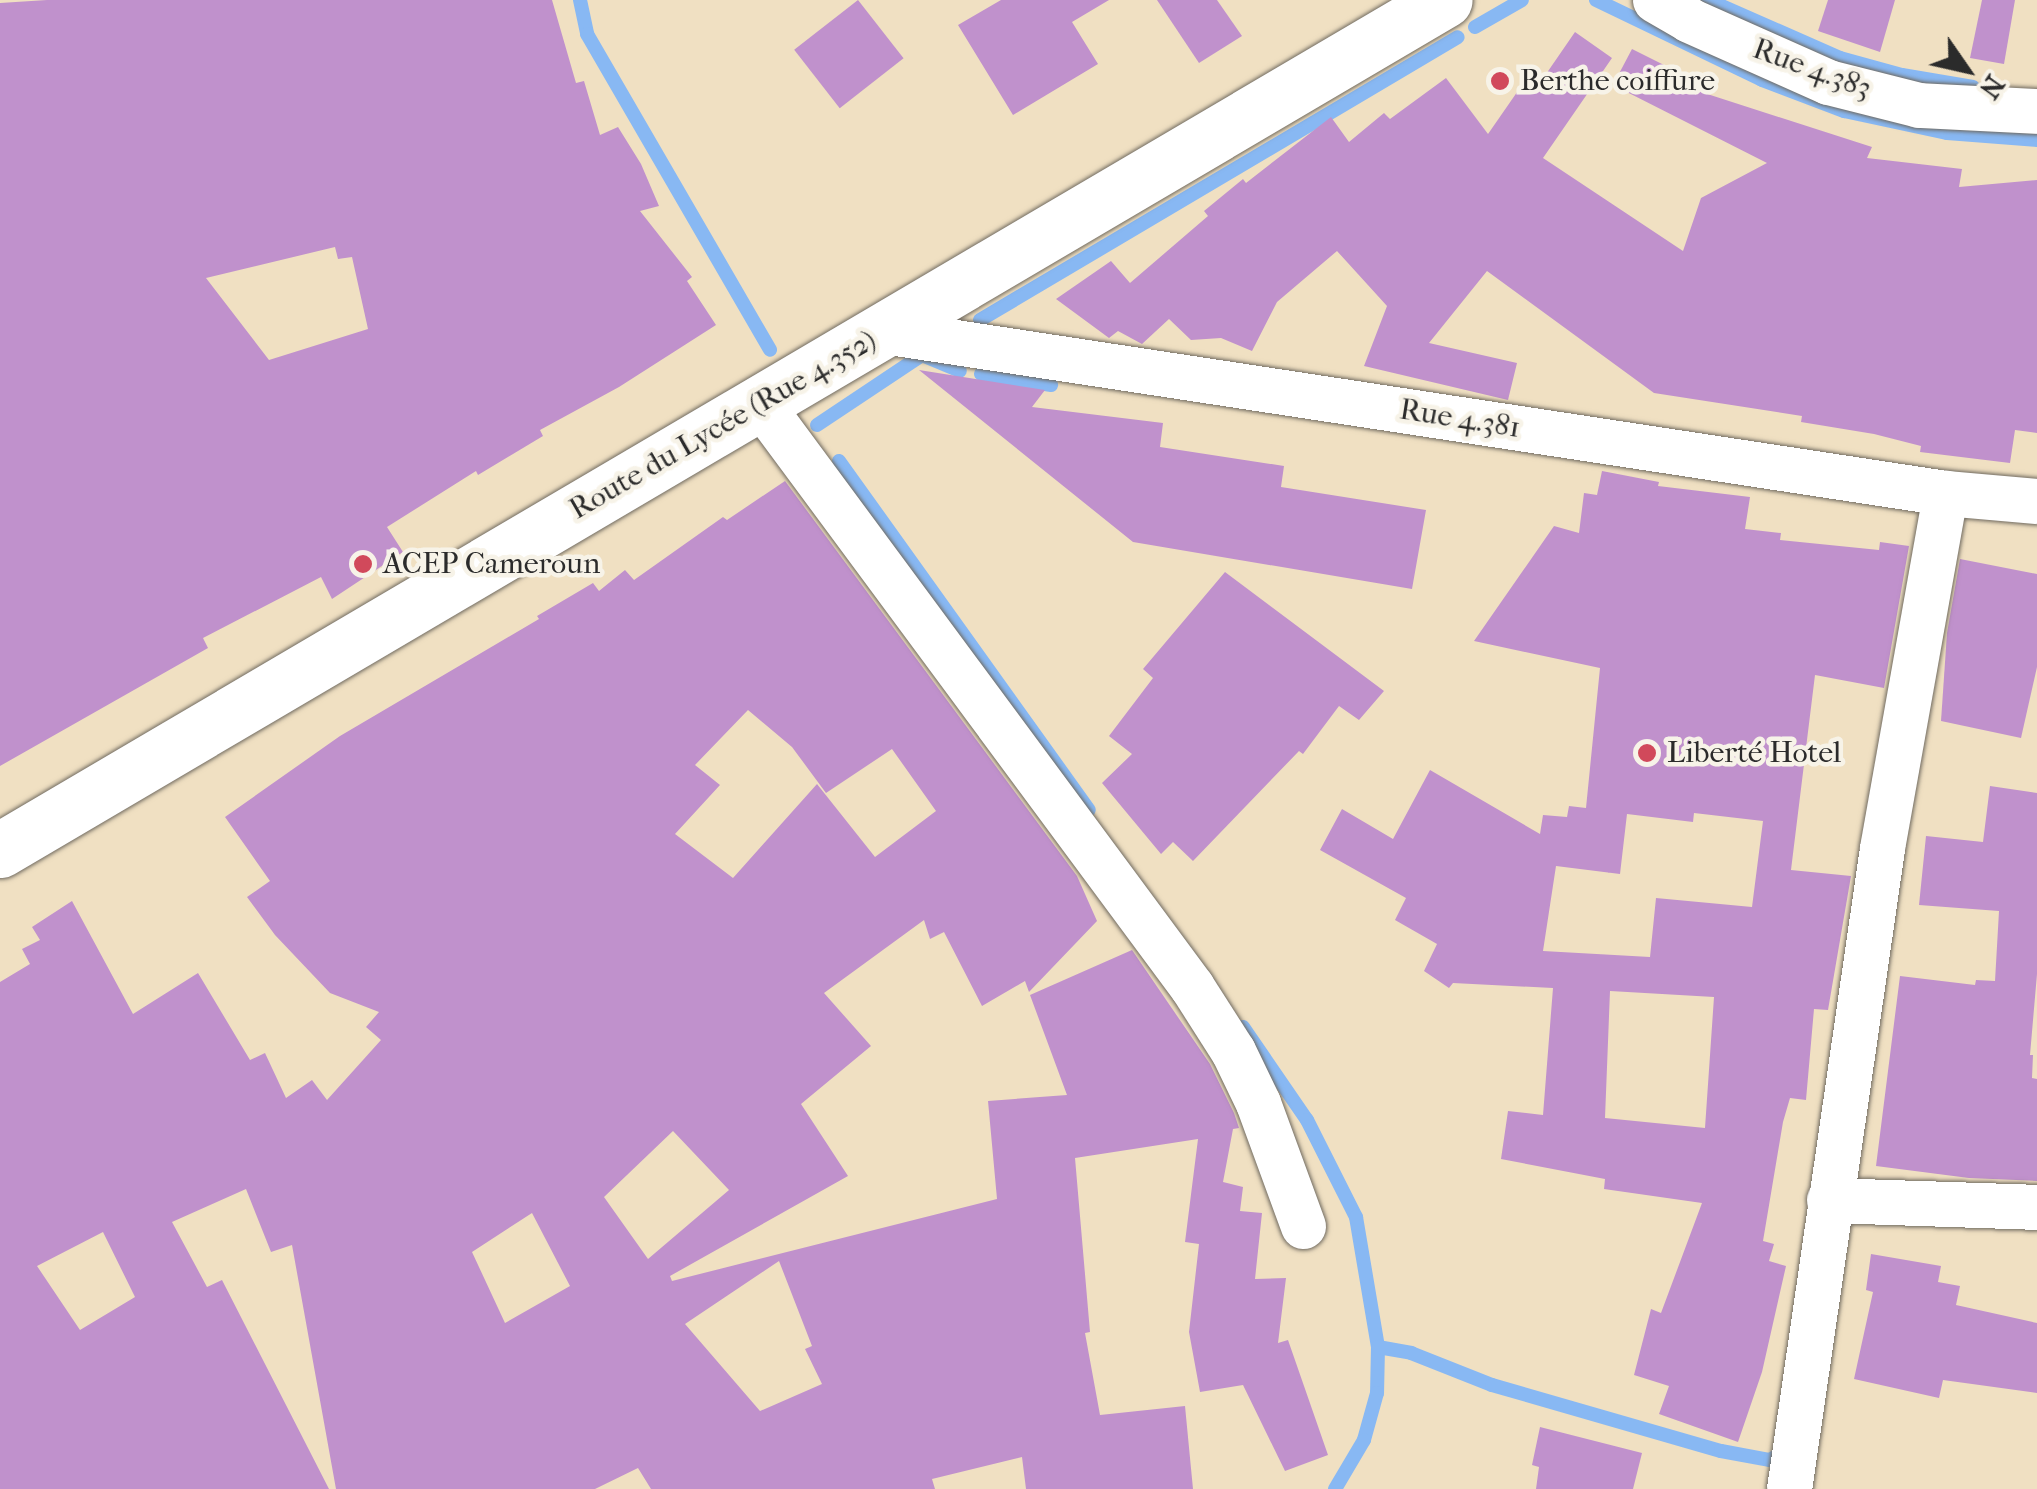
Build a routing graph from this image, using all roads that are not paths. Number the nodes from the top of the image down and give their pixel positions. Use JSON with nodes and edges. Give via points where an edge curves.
{"nodes":[{"id":1,"x":1445,"y":0,"type":"edge"},
{"id":2,"x":1655,"y":0,"type":"edge"},
{"id":3,"x":2037,"y":111,"type":"edge"},
{"id":4,"x":884,"y":331,"type":"junction"},
{"id":5,"x":760,"y":404,"type":"junction"},
{"id":6,"x":1944,"y":494,"type":"junction"},
{"id":7,"x":2037,"y":501,"type":"edge"},
{"id":8,"x":0,"y":850,"type":"edge"},
{"id":9,"x":1829,"y":1200,"type":"junction"},
{"id":10,"x":2037,"y":1207,"type":"edge"},
{"id":11,"x":1303,"y":1226,"type":"dead end"},
{"id":12,"x":1789,"y":1489,"type":"edge"}],
"edges":[{"from":1,"to":4,"type":"main road","name":"Route du Lycée (Rue 4.352)"},
{"from":2,"to":3,"type":"street","name":"Rue 4.383","via":[[1828,82],[1919,105]]},
{"from":4,"to":5,"type":"main road","name":"Route du Lycée (Rue 4.352)"},
{"from":4,"to":6,"type":"street","name":"Rue 4.381"},
{"from":5,"to":8,"type":"main road","name":"Route du Lycée (Rue 4.352)"},
{"from":5,"to":11,"type":"street","via":[[1192,987],[1258,1103]]},
{"from":6,"to":7,"type":"street","name":"Rue 4.381"},
{"from":6,"to":9,"type":"street"},
{"from":9,"to":10,"type":"street"},
{"from":9,"to":12,"type":"street"}]}
